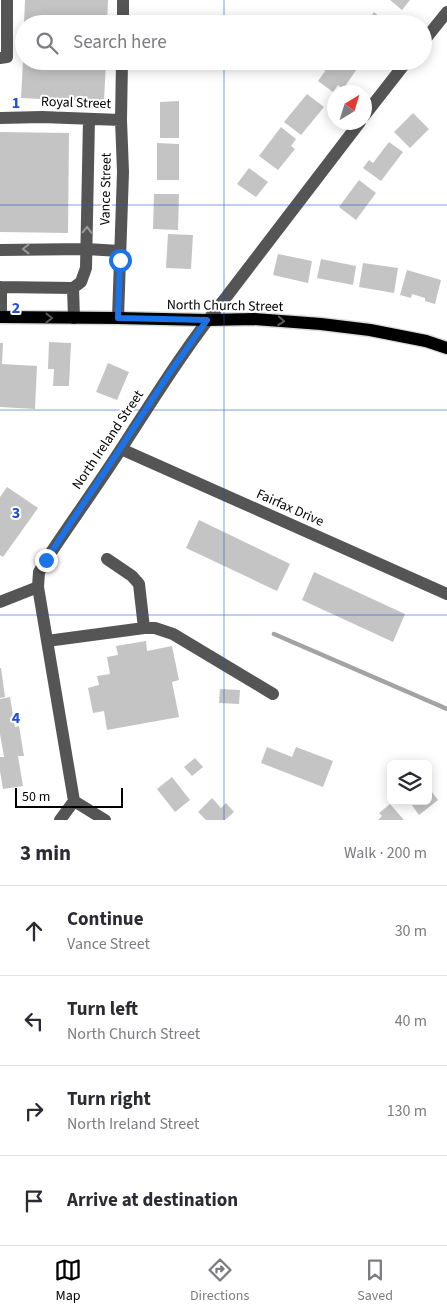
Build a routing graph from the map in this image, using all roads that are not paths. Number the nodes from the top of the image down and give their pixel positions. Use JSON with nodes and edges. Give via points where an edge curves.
{"nodes":[{"id":1,"x":7,"y":0,"type":"edge"},
{"id":2,"x":123,"y":0,"type":"edge"},
{"id":3,"x":447,"y":12,"type":"edge"},
{"id":4,"x":123,"y":15,"type":"edge"},
{"id":5,"x":432,"y":31,"type":"edge"},
{"id":6,"x":0,"y":58,"type":"edge"},
{"id":7,"x":122,"y":70,"type":"edge"},
{"id":8,"x":400,"y":70,"type":"edge"},
{"id":9,"x":372,"y":106,"type":"edge"},
{"id":10,"x":0,"y":118,"type":"edge"},
{"id":11,"x":89,"y":118,"type":"junction"},
{"id":12,"x":121,"y":120,"type":"junction"},
{"id":13,"x":354,"y":130,"type":"edge"},
{"id":14,"x":86,"y":249,"type":"junction"},
{"id":15,"x":0,"y":250,"type":"edge"},
{"id":16,"x":120,"y":251,"type":"junction"},
{"id":17,"x":1,"y":287,"type":"edge"},
{"id":18,"x":74,"y":288,"type":"junction"},
{"id":19,"x":0,"y":318,"type":"edge"},
{"id":20,"x":74,"y":318,"type":"junction"},
{"id":21,"x":118,"y":318,"type":"junction"},
{"id":22,"x":207,"y":320,"type":"junction"},
{"id":23,"x":447,"y":348,"type":"edge"},
{"id":24,"x":120,"y":449,"type":"junction"},
{"id":25,"x":107,"y":558,"type":"dead end"},
{"id":26,"x":38,"y":587,"type":"junction"},
{"id":27,"x":447,"y":594,"type":"edge"},
{"id":28,"x":0,"y":602,"type":"edge"},
{"id":29,"x":144,"y":628,"type":"junction"},
{"id":30,"x":47,"y":641,"type":"junction"},
{"id":31,"x":273,"y":694,"type":"dead end"},
{"id":32,"x":74,"y":801,"type":"junction"},
{"id":33,"x":60,"y":820,"type":"edge"},
{"id":34,"x":105,"y":820,"type":"edge"}],
"edges":[{"from":1,"to":6,"type":"street","via":[[7,58]]},
{"from":2,"to":4,"type":"street"},
{"from":3,"to":5,"type":"street"},
{"from":7,"to":12,"type":"street","name":"Vance Street"},
{"from":8,"to":9,"type":"street"},
{"from":10,"to":11,"type":"street","name":"Royal Street"},
{"from":11,"to":12,"type":"street","name":"Royal Street"},
{"from":14,"to":11,"type":"street","one_way":true},
{"from":12,"to":16,"type":"street","name":"Vance Street"},
{"from":13,"to":22,"type":"street","name":"North Ireland Street"},
{"from":14,"to":15,"type":"street","one_way":true},
{"from":14,"to":16,"type":"street"},
{"from":14,"to":18,"type":"street","via":[[86,268],[81,282]]},
{"from":16,"to":21,"type":"street","name":"Vance Street"},
{"from":17,"to":18,"type":"street"},
{"from":17,"to":19,"type":"street"},
{"from":18,"to":20,"type":"street"},
{"from":19,"to":20,"type":"main road","name":"North Church Street","one_way":true},
{"from":20,"to":21,"type":"main road","name":"North Church Street"},
{"from":21,"to":22,"type":"main road","name":"North Church Street"},
{"from":22,"to":23,"type":"main road","name":"North Church Street","one_way":true,"via":[[254,319],[321,324],[426,341]]},
{"from":22,"to":24,"type":"street","name":"North Ireland Street"},
{"from":24,"to":26,"type":"street","name":"North Ireland Street","via":[[46,560]]},
{"from":24,"to":27,"type":"street","name":"Fairfax Drive"},
{"from":25,"to":29,"type":"street","via":[[139,584]]},
{"from":26,"to":28,"type":"street"},
{"from":26,"to":30,"type":"street","name":"North Ireland Street"},
{"from":29,"to":30,"type":"street"},
{"from":29,"to":31,"type":"street","via":[[172,634]]},
{"from":30,"to":32,"type":"street","name":"North Ireland Street"},
{"from":32,"to":33,"type":"street"},
{"from":32,"to":34,"type":"street"}]}
